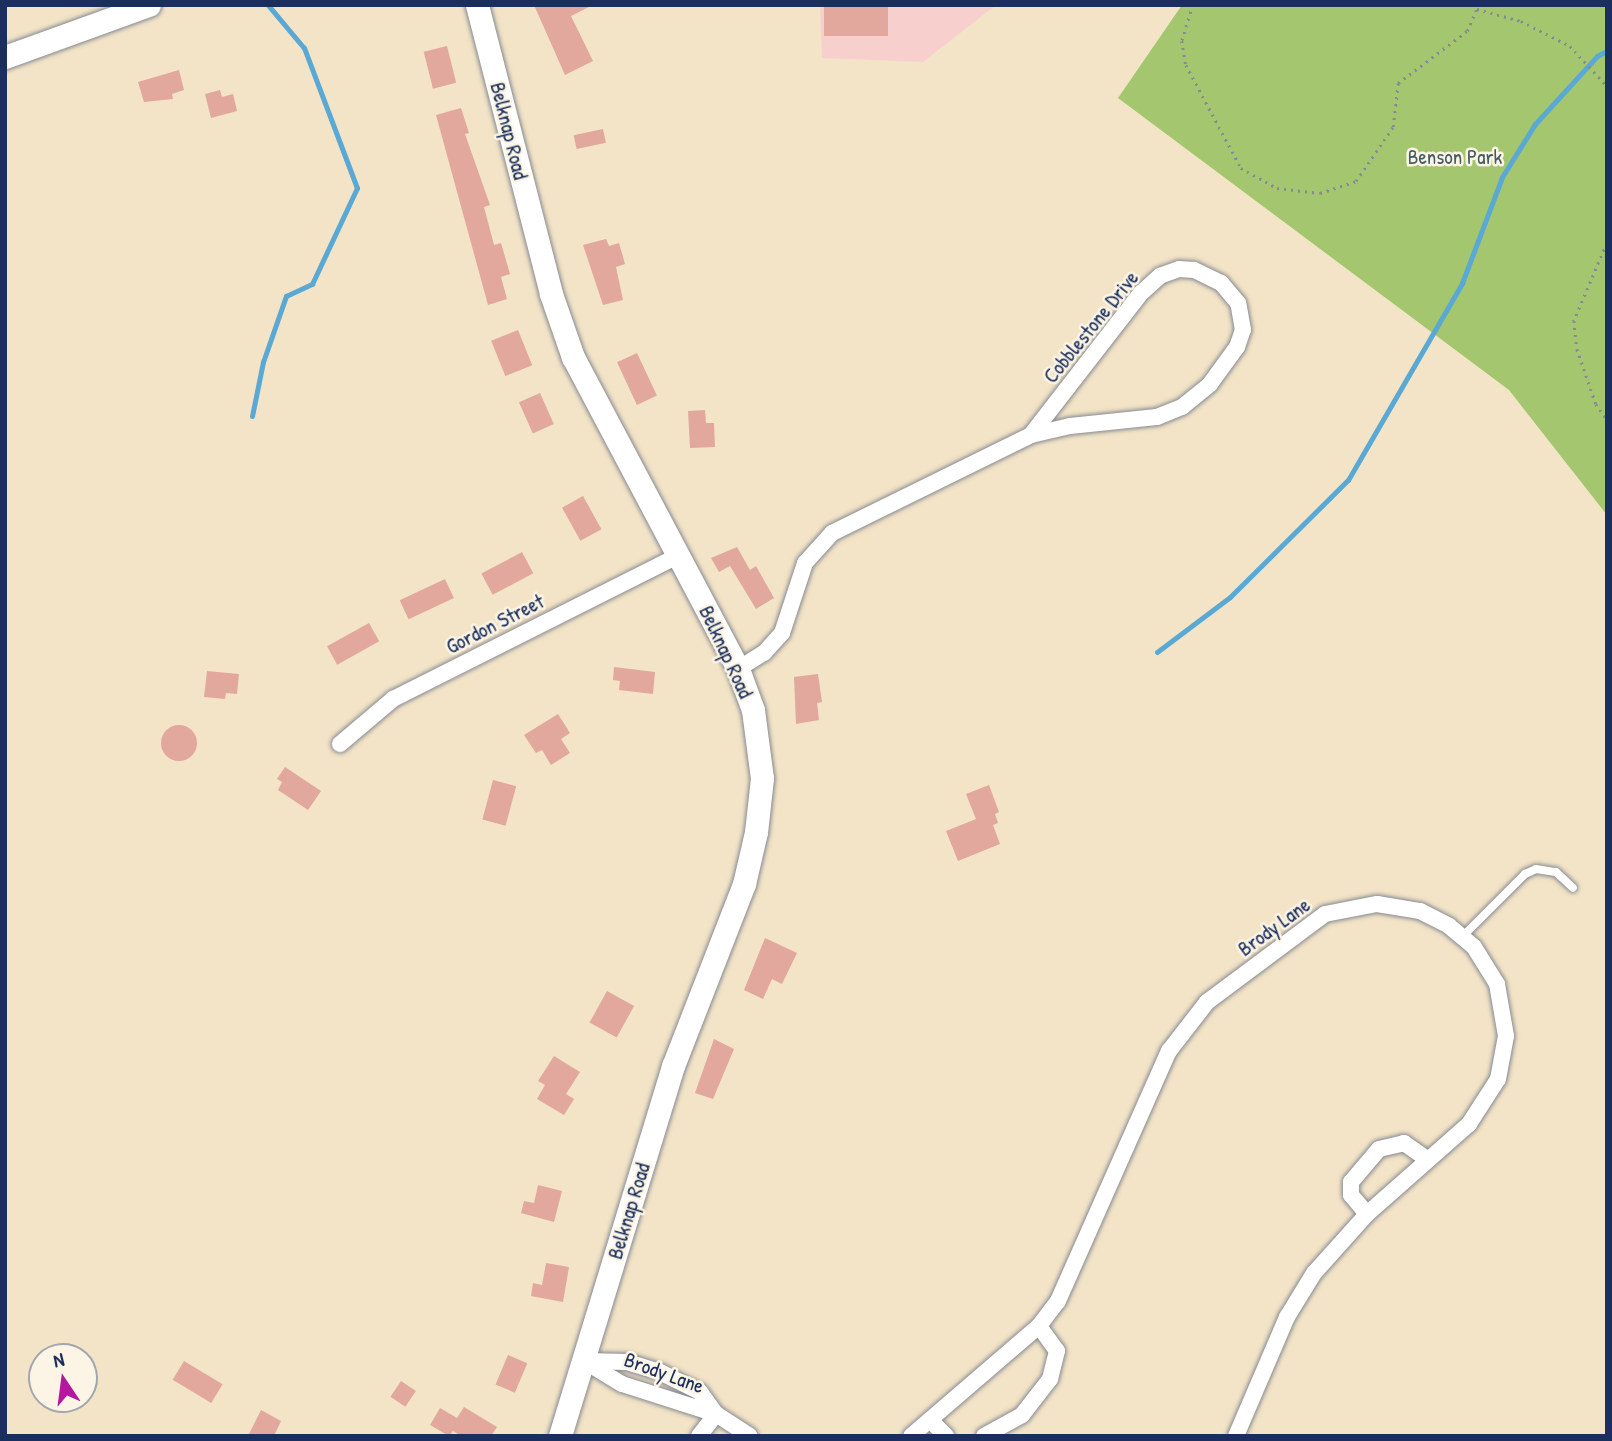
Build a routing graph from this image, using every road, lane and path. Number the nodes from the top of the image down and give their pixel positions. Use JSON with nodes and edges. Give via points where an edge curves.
{"nodes":[{"id":1,"x":149,"y":5,"type":"edge"},
{"id":2,"x":477,"y":5,"type":"edge"},
{"id":3,"x":1193,"y":5,"type":"edge"},
{"id":4,"x":1477,"y":7,"type":"edge"},
{"id":5,"x":5,"y":57,"type":"edge"},
{"id":6,"x":1607,"y":86,"type":"edge"},
{"id":7,"x":1607,"y":243,"type":"edge"},
{"id":8,"x":1607,"y":419,"type":"edge"},
{"id":9,"x":1031,"y":435,"type":"junction"},
{"id":10,"x":677,"y":556,"type":"junction"},
{"id":11,"x":738,"y":669,"type":"junction"},
{"id":12,"x":340,"y":744,"type":"dead end"},
{"id":13,"x":1573,"y":888,"type":"dead end"},
{"id":14,"x":1462,"y":937,"type":"junction"},
{"id":15,"x":1428,"y":1160,"type":"junction"},
{"id":16,"x":1367,"y":1214,"type":"junction"},
{"id":17,"x":1039,"y":1326,"type":"junction"},
{"id":18,"x":584,"y":1361,"type":"junction"},
{"id":19,"x":716,"y":1414,"type":"junction"},
{"id":20,"x":930,"y":1420,"type":"junction"},
{"id":21,"x":560,"y":1436,"type":"edge"},
{"id":22,"x":699,"y":1436,"type":"edge"},
{"id":23,"x":750,"y":1436,"type":"edge"},
{"id":24,"x":911,"y":1436,"type":"edge"},
{"id":25,"x":946,"y":1436,"type":"edge"},
{"id":26,"x":984,"y":1436,"type":"edge"},
{"id":27,"x":1236,"y":1436,"type":"edge"}],
"edges":[{"from":1,"to":5,"type":"street"},
{"from":2,"to":10,"type":"street","name":"Belknap Road","via":[[551,294],[573,357]]},
{"from":3,"to":4,"type":"path","via":[[1182,41],[1186,65],[1214,112],[1228,150],[1241,168],[1258,180],[1277,188],[1320,193],[1342,189],[1367,170],[1393,127],[1398,83],[1467,31]]},
{"from":4,"to":6,"type":"path","via":[[1521,22],[1581,56]]},
{"from":7,"to":8,"type":"path","via":[[1574,321],[1577,349],[1596,404]]},
{"from":9,"to":9,"type":"street","name":"Cobblestone Drive","via":[[1157,417],[1182,407],[1210,384],[1237,347],[1243,330],[1238,303],[1221,284],[1194,270],[1179,269],[1160,276],[1141,293]]},
{"from":9,"to":11,"type":"street","name":"Cobblestone Drive","via":[[832,533],[805,563],[782,633],[764,653]]},
{"from":10,"to":11,"type":"street","name":"Belknap Road"},
{"from":10,"to":12,"type":"street","name":"Gordon Street","via":[[393,699]]},
{"from":11,"to":18,"type":"street","name":"Belknap Road","via":[[752,710],[762,778],[756,832],[721,949],[673,1066]]},
{"from":13,"to":14,"type":"lane","via":[[1556,872],[1536,869]]},
{"from":14,"to":15,"type":"street","name":"Brody Lane","via":[[1497,984],[1506,1026],[1504,1058],[1484,1107]]},
{"from":14,"to":17,"type":"street","name":"Brody Lane","via":[[1410,908],[1377,904],[1346,908],[1315,919],[1208,1002],[1169,1051],[1074,1272]]},
{"from":15,"to":16,"type":"street","name":"Brody Lane"},
{"from":15,"to":16,"type":"street","via":[[1404,1143],[1379,1149],[1350,1182],[1352,1195]]},
{"from":16,"to":27,"type":"street","name":"Brody Lane","via":[[1299,1294]]},
{"from":17,"to":20,"type":"street","name":"Brody Lane"},
{"from":17,"to":26,"type":"street","via":[[1057,1351],[1050,1379],[1022,1415]]},
{"from":18,"to":19,"type":"street","name":"Brody Lane","via":[[622,1384]]},
{"from":18,"to":19,"type":"street","name":"Brody Lane","via":[[627,1362],[660,1372],[700,1392]]},
{"from":18,"to":21,"type":"street","name":"Belknap Road"},
{"from":19,"to":22,"type":"street"},
{"from":19,"to":23,"type":"street","name":"Brody Lane"},
{"from":20,"to":24,"type":"street","name":"Brody Lane"},
{"from":20,"to":25,"type":"street"}]}
